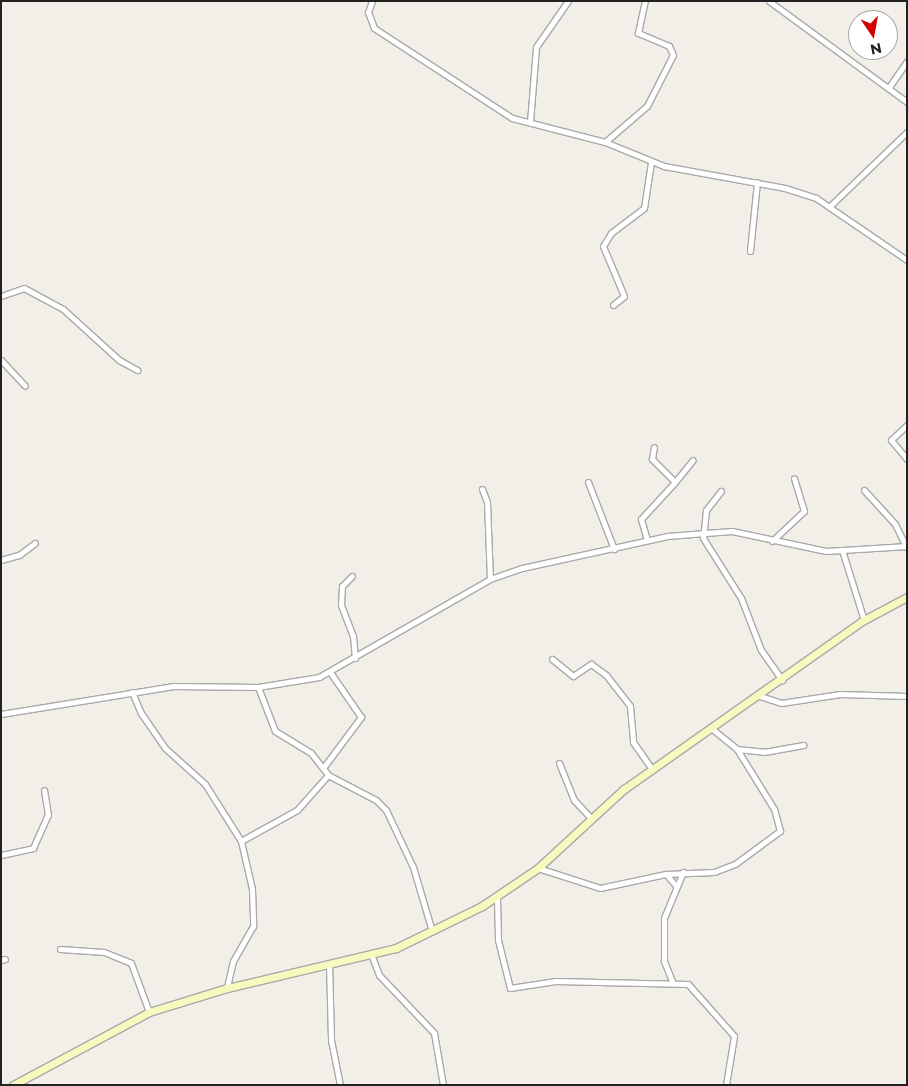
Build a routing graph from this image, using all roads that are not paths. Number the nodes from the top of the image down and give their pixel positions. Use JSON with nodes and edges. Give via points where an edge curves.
{"nodes":[{"id":1,"x":372,"y":1,"type":"edge"},
{"id":2,"x":568,"y":1,"type":"edge"},
{"id":3,"x":645,"y":1,"type":"edge"},
{"id":4,"x":770,"y":1,"type":"edge"},
{"id":5,"x":907,"y":61,"type":"edge"},
{"id":6,"x":889,"y":87,"type":"junction"},
{"id":7,"x":907,"y":102,"type":"edge"},
{"id":8,"x":530,"y":122,"type":"junction"},
{"id":9,"x":907,"y":132,"type":"edge"},
{"id":10,"x":605,"y":142,"type":"junction"},
{"id":11,"x":651,"y":162,"type":"junction"},
{"id":12,"x":756,"y":182,"type":"junction"},
{"id":13,"x":830,"y":206,"type":"junction"},
{"id":14,"x":750,"y":251,"type":"dead end"},
{"id":15,"x":907,"y":260,"type":"edge"},
{"id":16,"x":1,"y":296,"type":"edge"},
{"id":17,"x":613,"y":305,"type":"dead end"},
{"id":18,"x":1,"y":360,"type":"edge"},
{"id":19,"x":137,"y":370,"type":"dead end"},
{"id":20,"x":25,"y":386,"type":"dead end"},
{"id":21,"x":907,"y":425,"type":"edge"},
{"id":22,"x":654,"y":447,"type":"dead end"},
{"id":23,"x":907,"y":459,"type":"edge"},
{"id":24,"x":693,"y":460,"type":"dead end"},
{"id":25,"x":794,"y":478,"type":"dead end"},
{"id":26,"x":588,"y":482,"type":"dead end"},
{"id":27,"x":675,"y":482,"type":"junction"},
{"id":28,"x":482,"y":489,"type":"dead end"},
{"id":29,"x":864,"y":490,"type":"dead end"},
{"id":30,"x":721,"y":491,"type":"dead end"},
{"id":31,"x":704,"y":532,"type":"junction"},
{"id":32,"x":647,"y":540,"type":"junction"},
{"id":33,"x":772,"y":541,"type":"junction"},
{"id":34,"x":35,"y":543,"type":"dead end"},
{"id":35,"x":906,"y":547,"type":"edge"},
{"id":36,"x":614,"y":549,"type":"junction"},
{"id":37,"x":842,"y":550,"type":"junction"},
{"id":38,"x":1,"y":560,"type":"edge"},
{"id":39,"x":352,"y":576,"type":"dead end"},
{"id":40,"x":490,"y":579,"type":"junction"},
{"id":41,"x":907,"y":597,"type":"edge"},
{"id":42,"x":864,"y":620,"type":"junction"},
{"id":43,"x":355,"y":658,"type":"junction"},
{"id":44,"x":552,"y":658,"type":"dead end"},
{"id":45,"x":330,"y":672,"type":"junction"},
{"id":46,"x":782,"y":680,"type":"junction"},
{"id":47,"x":258,"y":687,"type":"junction"},
{"id":48,"x":132,"y":692,"type":"junction"},
{"id":49,"x":760,"y":696,"type":"junction"},
{"id":50,"x":907,"y":696,"type":"edge"},
{"id":51,"x":1,"y":714,"type":"edge"},
{"id":52,"x":712,"y":729,"type":"junction"},
{"id":53,"x":803,"y":745,"type":"dead end"},
{"id":54,"x":737,"y":749,"type":"junction"},
{"id":55,"x":559,"y":763,"type":"dead end"},
{"id":56,"x":323,"y":768,"type":"junction"},
{"id":57,"x":652,"y":769,"type":"junction"},
{"id":58,"x":328,"y":775,"type":"junction"},
{"id":59,"x":44,"y":790,"type":"dead end"},
{"id":60,"x":590,"y":818,"type":"junction"},
{"id":61,"x":241,"y":841,"type":"junction"},
{"id":62,"x":1,"y":854,"type":"edge"},
{"id":63,"x":538,"y":868,"type":"junction"},
{"id":64,"x":683,"y":872,"type":"junction"},
{"id":65,"x":666,"y":874,"type":"junction"},
{"id":66,"x":676,"y":886,"type":"junction"},
{"id":67,"x":497,"y":898,"type":"junction"},
{"id":68,"x":432,"y":932,"type":"junction"},
{"id":69,"x":60,"y":949,"type":"dead end"},
{"id":70,"x":371,"y":954,"type":"junction"},
{"id":71,"x":329,"y":963,"type":"junction"},
{"id":72,"x":667,"y":973,"type":"junction"},
{"id":73,"x":672,"y":981,"type":"junction"},
{"id":74,"x":661,"y":982,"type":"junction"},
{"id":75,"x":227,"y":988,"type":"junction"},
{"id":76,"x":149,"y":1012,"type":"junction"},
{"id":77,"x":13,"y":1085,"type":"edge"},
{"id":78,"x":340,"y":1085,"type":"edge"},
{"id":79,"x":444,"y":1085,"type":"edge"},
{"id":80,"x":726,"y":1085,"type":"edge"}],
"edges":[{"from":1,"to":8,"type":"street","via":[[368,12],[374,28],[498,110]]},
{"from":2,"to":8,"type":"street","via":[[536,47]]},
{"from":3,"to":10,"type":"street","via":[[637,30],[669,46],[673,55],[647,106]]},
{"from":4,"to":6,"type":"street"},
{"from":5,"to":6,"type":"street"},
{"from":6,"to":7,"type":"street"},
{"from":8,"to":10,"type":"street"},
{"from":9,"to":13,"type":"street"},
{"from":10,"to":11,"type":"street"},
{"from":11,"to":12,"type":"street"},
{"from":11,"to":17,"type":"street","via":[[644,208],[611,232],[603,246],[624,296]]},
{"from":12,"to":13,"type":"street"},
{"from":12,"to":14,"type":"street"},
{"from":13,"to":15,"type":"street"},
{"from":16,"to":19,"type":"street","via":[[24,288],[63,310],[119,360]]},
{"from":18,"to":20,"type":"street"},
{"from":21,"to":23,"type":"street","via":[[891,440]]},
{"from":22,"to":27,"type":"street","via":[[652,459]]},
{"from":24,"to":27,"type":"street"},
{"from":25,"to":33,"type":"street","via":[[804,511]]},
{"from":26,"to":36,"type":"street"},
{"from":27,"to":32,"type":"street","via":[[641,519]]},
{"from":28,"to":40,"type":"street","via":[[487,502]]},
{"from":29,"to":35,"type":"street","via":[[895,524]]},
{"from":30,"to":31,"type":"street","via":[[706,510]]},
{"from":31,"to":32,"type":"street"},
{"from":31,"to":33,"type":"street","via":[[732,531]]},
{"from":31,"to":46,"type":"street","via":[[705,542],[741,598],[761,650]]},
{"from":32,"to":36,"type":"street"},
{"from":33,"to":37,"type":"street","via":[[803,549]]},
{"from":34,"to":38,"type":"street","via":[[20,556]]},
{"from":35,"to":37,"type":"street"},
{"from":36,"to":40,"type":"street"},
{"from":37,"to":42,"type":"street"},
{"from":39,"to":43,"type":"street","via":[[342,586],[341,605],[353,636]]},
{"from":40,"to":43,"type":"street"},
{"from":41,"to":42,"type":"street"},
{"from":42,"to":46,"type":"street"},
{"from":43,"to":45,"type":"street"},
{"from":44,"to":57,"type":"street","via":[[573,676],[591,664],[606,675],[630,706],[634,742]]},
{"from":45,"to":47,"type":"street"},
{"from":45,"to":56,"type":"street","via":[[361,717]]},
{"from":46,"to":49,"type":"street"},
{"from":47,"to":48,"type":"street","via":[[201,684]]},
{"from":47,"to":56,"type":"street","via":[[270,726],[311,752]]},
{"from":48,"to":51,"type":"street"},
{"from":48,"to":61,"type":"street","via":[[141,713],[165,748],[205,784]]},
{"from":49,"to":50,"type":"street","via":[[781,703],[840,694]]},
{"from":49,"to":52,"type":"street"},
{"from":52,"to":54,"type":"street"},
{"from":52,"to":57,"type":"street"},
{"from":53,"to":54,"type":"street","via":[[764,752]]},
{"from":54,"to":64,"type":"street","via":[[774,809],[780,831],[724,869]]},
{"from":55,"to":60,"type":"street","via":[[574,800]]},
{"from":56,"to":58,"type":"street"},
{"from":57,"to":60,"type":"street"},
{"from":58,"to":61,"type":"street","via":[[297,810]]},
{"from":58,"to":68,"type":"street","via":[[376,800],[386,810],[413,867]]},
{"from":59,"to":62,"type":"street","via":[[48,815],[33,848]]},
{"from":60,"to":63,"type":"street"},
{"from":61,"to":75,"type":"street","via":[[251,883],[252,926],[233,961]]},
{"from":63,"to":65,"type":"street","via":[[600,888]]},
{"from":63,"to":67,"type":"street"},
{"from":64,"to":65,"type":"street"},
{"from":64,"to":66,"type":"street"},
{"from":65,"to":66,"type":"street"},
{"from":66,"to":72,"type":"street","via":[[664,918]]},
{"from":67,"to":68,"type":"street"},
{"from":67,"to":74,"type":"street","via":[[498,940],[510,988],[555,981]]},
{"from":68,"to":70,"type":"street"},
{"from":69,"to":76,"type":"street","via":[[104,952],[131,963]]},
{"from":70,"to":71,"type":"street"},
{"from":70,"to":79,"type":"street","via":[[379,976],[434,1033]]},
{"from":71,"to":75,"type":"street"},
{"from":71,"to":78,"type":"street","via":[[331,1040]]},
{"from":72,"to":73,"type":"street"},
{"from":72,"to":74,"type":"street"},
{"from":73,"to":74,"type":"street"},
{"from":73,"to":80,"type":"street","via":[[695,990],[713,1016],[732,1030],[736,1047]]},
{"from":75,"to":76,"type":"street"},
{"from":76,"to":77,"type":"street","via":[[68,1051]]}]}
